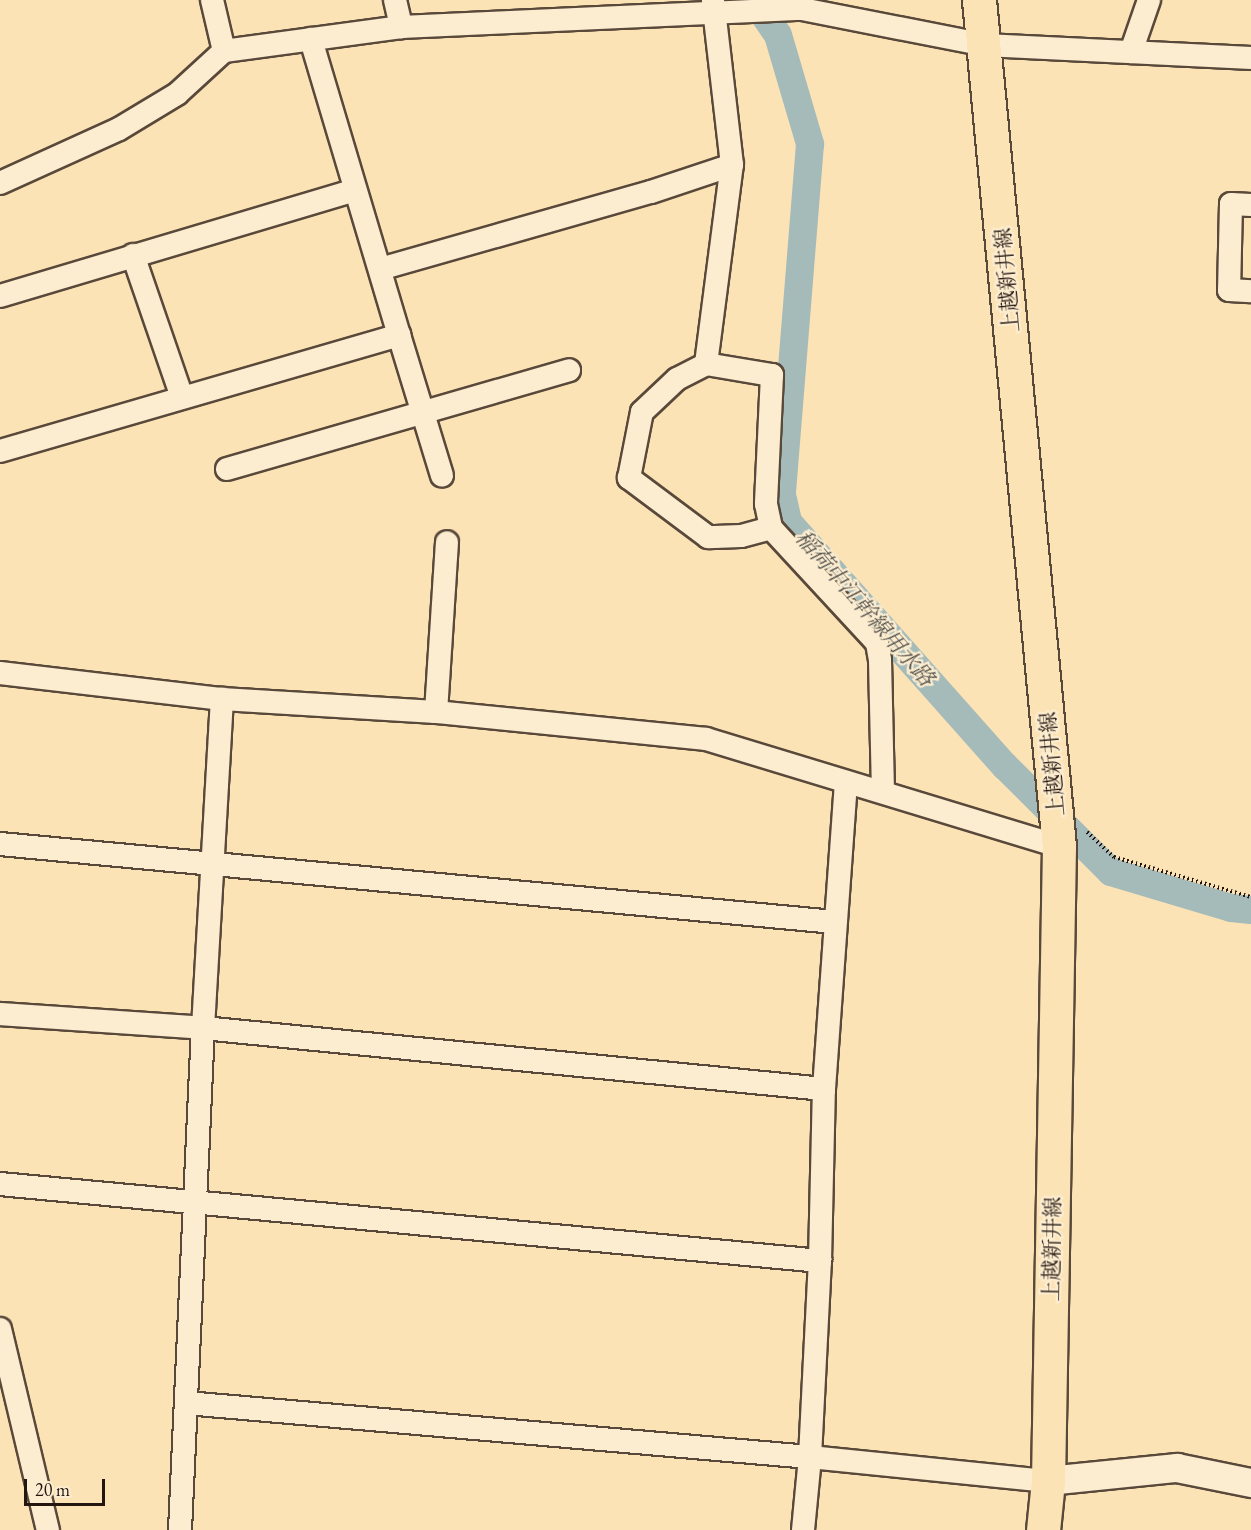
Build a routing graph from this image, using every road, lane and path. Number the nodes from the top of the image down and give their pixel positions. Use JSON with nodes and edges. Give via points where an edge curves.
{"nodes":[{"id":1,"x":212,"y":0,"type":"edge"},
{"id":2,"x":394,"y":0,"type":"edge"},
{"id":3,"x":979,"y":0,"type":"edge"},
{"id":4,"x":1149,"y":0,"type":"edge"},
{"id":5,"x":801,"y":4,"type":"edge"},
{"id":6,"x":715,"y":6,"type":"edge"},
{"id":7,"x":575,"y":9,"type":"edge"},
{"id":8,"x":401,"y":27,"type":"junction"},
{"id":9,"x":311,"y":39,"type":"junction"},
{"id":10,"x":985,"y":45,"type":"junction"},
{"id":11,"x":224,"y":51,"type":"junction"},
{"id":12,"x":1131,"y":52,"type":"junction"},
{"id":13,"x":1251,"y":58,"type":"edge"},
{"id":14,"x":732,"y":165,"type":"junction"},
{"id":15,"x":0,"y":183,"type":"edge"},
{"id":16,"x":355,"y":190,"type":"junction"},
{"id":17,"x":1251,"y":205,"type":"edge"},
{"id":18,"x":133,"y":255,"type":"junction"},
{"id":19,"x":380,"y":269,"type":"junction"},
{"id":20,"x":1251,"y":291,"type":"edge"},
{"id":21,"x":0,"y":297,"type":"edge"},
{"id":22,"x":399,"y":335,"type":"junction"},
{"id":23,"x":706,"y":364,"type":"junction"},
{"id":24,"x":568,"y":370,"type":"dead end"},
{"id":25,"x":182,"y":397,"type":"junction"},
{"id":26,"x":422,"y":414,"type":"junction"},
{"id":27,"x":0,"y":451,"type":"edge"},
{"id":28,"x":227,"y":469,"type":"dead end"},
{"id":29,"x":442,"y":476,"type":"dead end"},
{"id":30,"x":771,"y":528,"type":"junction"},
{"id":31,"x":447,"y":542,"type":"dead end"},
{"id":32,"x":0,"y":674,"type":"edge"},
{"id":33,"x":222,"y":699,"type":"junction"},
{"id":34,"x":436,"y":712,"type":"junction"},
{"id":35,"x":846,"y":783,"type":"junction"},
{"id":36,"x":883,"y":790,"type":"junction"},
{"id":37,"x":1055,"y":800,"type":"junction"},
{"id":38,"x":0,"y":844,"type":"edge"},
{"id":39,"x":1059,"y":846,"type":"junction"},
{"id":40,"x":213,"y":863,"type":"junction"},
{"id":41,"x":1251,"y":897,"type":"edge"},
{"id":42,"x":835,"y":922,"type":"junction"},
{"id":43,"x":0,"y":1014,"type":"edge"},
{"id":44,"x":203,"y":1028,"type":"junction"},
{"id":45,"x":824,"y":1089,"type":"junction"},
{"id":46,"x":0,"y":1184,"type":"edge"},
{"id":47,"x":195,"y":1201,"type":"junction"},
{"id":48,"x":820,"y":1261,"type":"junction"},
{"id":49,"x":0,"y":1329,"type":"edge"},
{"id":50,"x":186,"y":1403,"type":"junction"},
{"id":51,"x":810,"y":1457,"type":"junction"},
{"id":52,"x":1048,"y":1481,"type":"junction"},
{"id":53,"x":1251,"y":1483,"type":"edge"},
{"id":54,"x":48,"y":1530,"type":"edge"},
{"id":55,"x":180,"y":1530,"type":"edge"},
{"id":56,"x":803,"y":1530,"type":"edge"},
{"id":57,"x":1043,"y":1530,"type":"edge"}],
"edges":[{"from":1,"to":11,"type":"street"},
{"from":2,"to":8,"type":"street"},
{"from":3,"to":10,"type":"main road","name":"上越新井線"},
{"from":4,"to":12,"type":"street"},
{"from":5,"to":6,"type":"street"},
{"from":5,"to":10,"type":"street"},
{"from":6,"to":7,"type":"street"},
{"from":6,"to":14,"type":"street"},
{"from":7,"to":8,"type":"street"},
{"from":8,"to":9,"type":"street"},
{"from":9,"to":11,"type":"street"},
{"from":9,"to":16,"type":"street"},
{"from":10,"to":12,"type":"street"},
{"from":10,"to":37,"type":"main road","name":"上越新井線"},
{"from":11,"to":15,"type":"street","via":[[177,94],[119,129]]},
{"from":12,"to":13,"type":"street"},
{"from":14,"to":19,"type":"street"},
{"from":14,"to":23,"type":"street"},
{"from":16,"to":18,"type":"street"},
{"from":16,"to":19,"type":"street"},
{"from":17,"to":20,"type":"street","via":[[1231,204],[1229,290]]},
{"from":18,"to":21,"type":"street"},
{"from":18,"to":25,"type":"street"},
{"from":19,"to":22,"type":"street"},
{"from":22,"to":25,"type":"street"},
{"from":22,"to":26,"type":"street"},
{"from":23,"to":30,"type":"street","via":[[772,375],[766,504]]},
{"from":23,"to":30,"type":"street","via":[[677,379],[642,412],[629,477],[708,537],[741,536]]},
{"from":24,"to":26,"type":"street"},
{"from":25,"to":27,"type":"street"},
{"from":26,"to":28,"type":"street"},
{"from":26,"to":29,"type":"street"},
{"from":30,"to":36,"type":"street","via":[[877,643]]},
{"from":31,"to":34,"type":"street"},
{"from":32,"to":33,"type":"street"},
{"from":33,"to":34,"type":"street"},
{"from":33,"to":40,"type":"street"},
{"from":34,"to":35,"type":"street","via":[[706,739]]},
{"from":35,"to":36,"type":"street"},
{"from":35,"to":42,"type":"street"},
{"from":36,"to":39,"type":"street"},
{"from":37,"to":39,"type":"main road","name":"上越新井線"},
{"from":37,"to":41,"type":"path","via":[[1114,857]]},
{"from":38,"to":40,"type":"street"},
{"from":39,"to":52,"type":"main road","name":"上越新井線"},
{"from":40,"to":42,"type":"street"},
{"from":40,"to":44,"type":"street"},
{"from":42,"to":45,"type":"street"},
{"from":43,"to":44,"type":"street"},
{"from":44,"to":45,"type":"street"},
{"from":44,"to":47,"type":"street"},
{"from":45,"to":48,"type":"street"},
{"from":46,"to":47,"type":"street"},
{"from":47,"to":48,"type":"street"},
{"from":47,"to":50,"type":"street"},
{"from":48,"to":51,"type":"street"},
{"from":49,"to":54,"type":"street"},
{"from":50,"to":51,"type":"street"},
{"from":50,"to":55,"type":"street"},
{"from":51,"to":52,"type":"street"},
{"from":51,"to":56,"type":"street"},
{"from":52,"to":53,"type":"street","via":[[1177,1468]]},
{"from":52,"to":57,"type":"main road","name":"上越新井線"}]}
